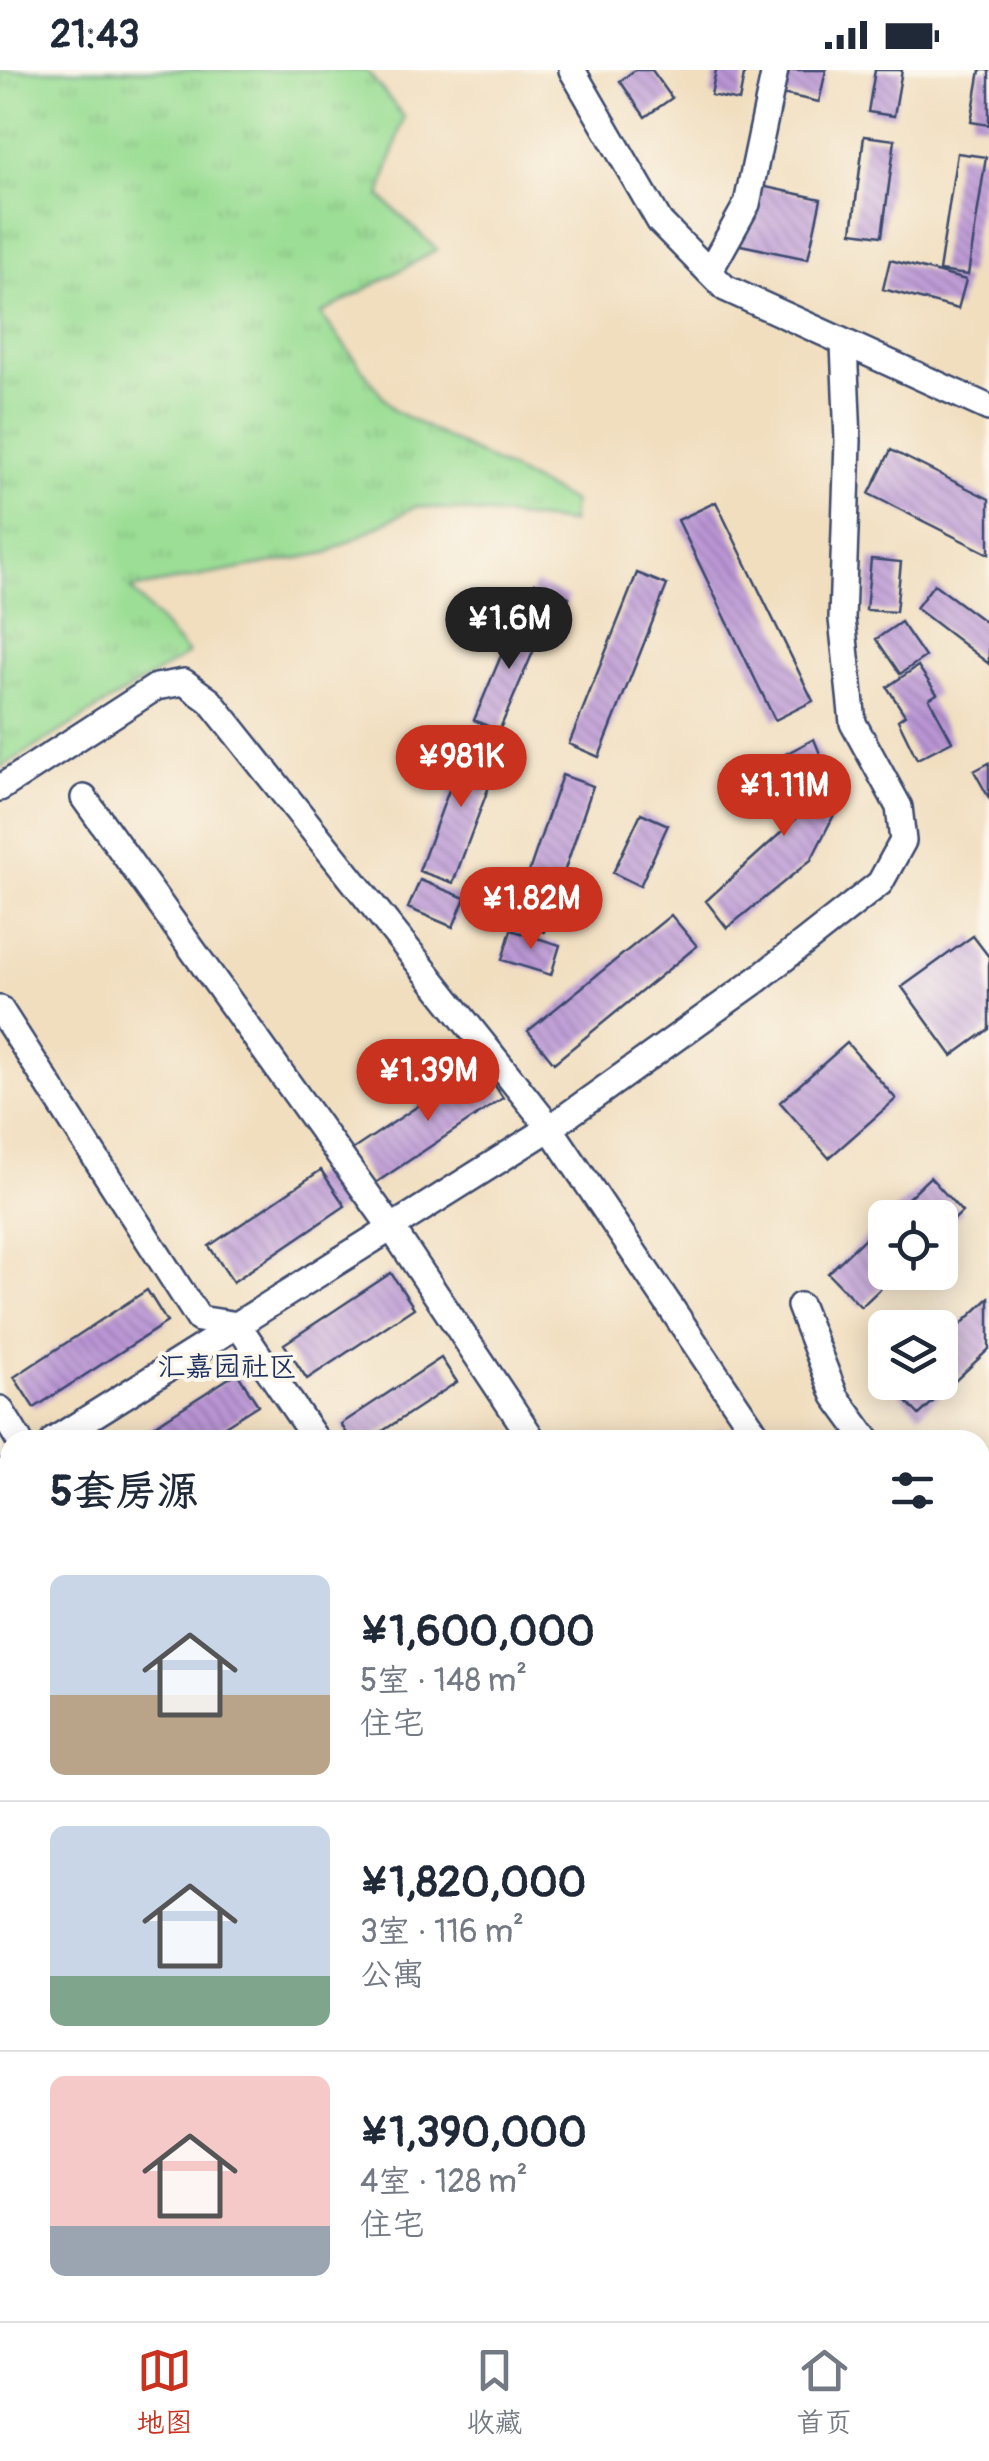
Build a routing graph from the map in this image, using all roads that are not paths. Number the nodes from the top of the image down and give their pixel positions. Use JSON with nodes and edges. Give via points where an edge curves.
{"nodes":[{"id":1,"x":572,"y":70,"type":"edge"},
{"id":2,"x":776,"y":70,"type":"edge"},
{"id":3,"x":709,"y":272,"type":"junction"},
{"id":4,"x":844,"y":344,"type":"junction"},
{"id":5,"x":989,"y":408,"type":"edge"},
{"id":6,"x":0,"y":788,"type":"edge"},
{"id":7,"x":84,"y":798,"type":"dead end"},
{"id":8,"x":0,"y":1008,"type":"edge"},
{"id":9,"x":550,"y":1128,"type":"junction"},
{"id":10,"x":390,"y":1228,"type":"junction"},
{"id":11,"x":800,"y":1306,"type":"dead end"},
{"id":12,"x":238,"y":1325,"type":"junction"},
{"id":13,"x":70,"y":1430,"type":"edge"},
{"id":14,"x":309,"y":1430,"type":"edge"},
{"id":15,"x":526,"y":1430,"type":"edge"},
{"id":16,"x":753,"y":1430,"type":"edge"},
{"id":17,"x":859,"y":1430,"type":"edge"}],
"edges":[{"from":1,"to":3,"type":"street","via":[[660,222]]},
{"from":2,"to":3,"type":"street","via":[[747,204]]},
{"from":3,"to":4,"type":"street","via":[[725,288]]},
{"from":4,"to":5,"type":"street"},
{"from":4,"to":9,"type":"street","via":[[842,619],[853,722],[899,807],[904,841],[880,883]]},
{"from":6,"to":9,"type":"street","via":[[156,687],[184,682],[210,701]]},
{"from":7,"to":10,"type":"street"},
{"from":8,"to":12,"type":"street","via":[[199,1319]]},
{"from":9,"to":10,"type":"street"},
{"from":9,"to":16,"type":"street"},
{"from":10,"to":12,"type":"street"},
{"from":10,"to":15,"type":"street"},
{"from":11,"to":17,"type":"street","via":[[835,1396]]},
{"from":12,"to":13,"type":"street"},
{"from":12,"to":14,"type":"street"}]}
